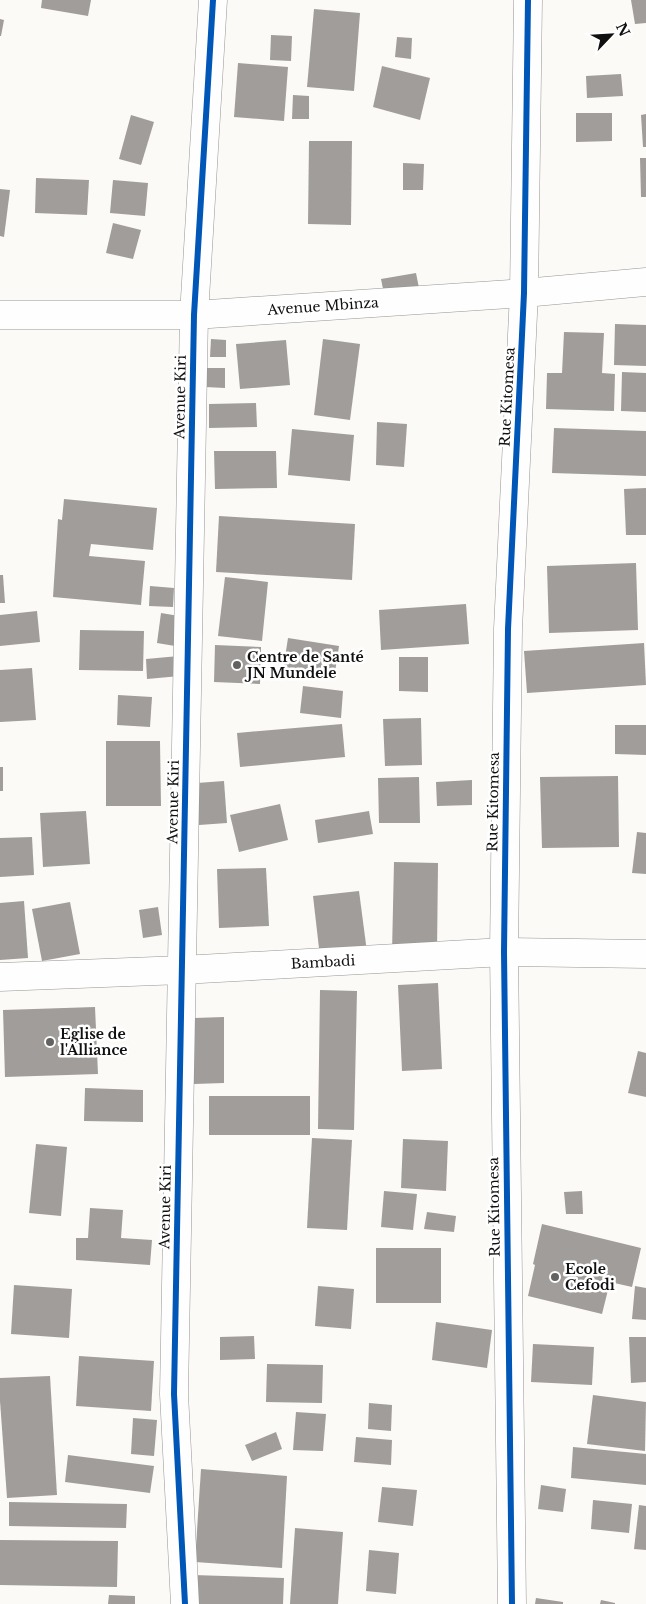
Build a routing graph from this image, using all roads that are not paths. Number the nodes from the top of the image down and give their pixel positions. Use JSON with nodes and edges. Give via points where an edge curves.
{"nodes":[{"id":1,"x":213,"y":0,"type":"edge"},
{"id":2,"x":528,"y":0,"type":"edge"},
{"id":3,"x":646,"y":282,"type":"edge"},
{"id":4,"x":524,"y":293,"type":"junction"},
{"id":5,"x":0,"y":314,"type":"edge"},
{"id":6,"x":194,"y":315,"type":"junction"},
{"id":7,"x":504,"y":952,"type":"junction"},
{"id":8,"x":646,"y":954,"type":"edge"},
{"id":9,"x":182,"y":970,"type":"junction"},
{"id":10,"x":0,"y":977,"type":"edge"},
{"id":11,"x":185,"y":1604,"type":"edge"},
{"id":12,"x":512,"y":1604,"type":"edge"}],
"edges":[{"from":1,"to":6,"type":"street","name":"Avenue Kiri"},
{"from":2,"to":4,"type":"street","name":"Rue Kitomesa"},
{"from":3,"to":4,"type":"street","name":"Avenue Mbinza"},
{"from":4,"to":6,"type":"street","name":"Avenue Mbinza"},
{"from":4,"to":7,"type":"street","name":"Rue Kitomesa","via":[[508,629]]},
{"from":5,"to":6,"type":"street","name":"Avenue Mbinza"},
{"from":6,"to":9,"type":"street","name":"Avenue Kiri"},
{"from":7,"to":8,"type":"street","name":"Bambadi"},
{"from":7,"to":9,"type":"street","name":"Bambadi"},
{"from":7,"to":12,"type":"street","name":"Rue Kitomesa"},
{"from":9,"to":10,"type":"street","name":"Bambadi"},
{"from":9,"to":11,"type":"street","name":"Avenue Kiri","via":[[174,1394]]}]}
